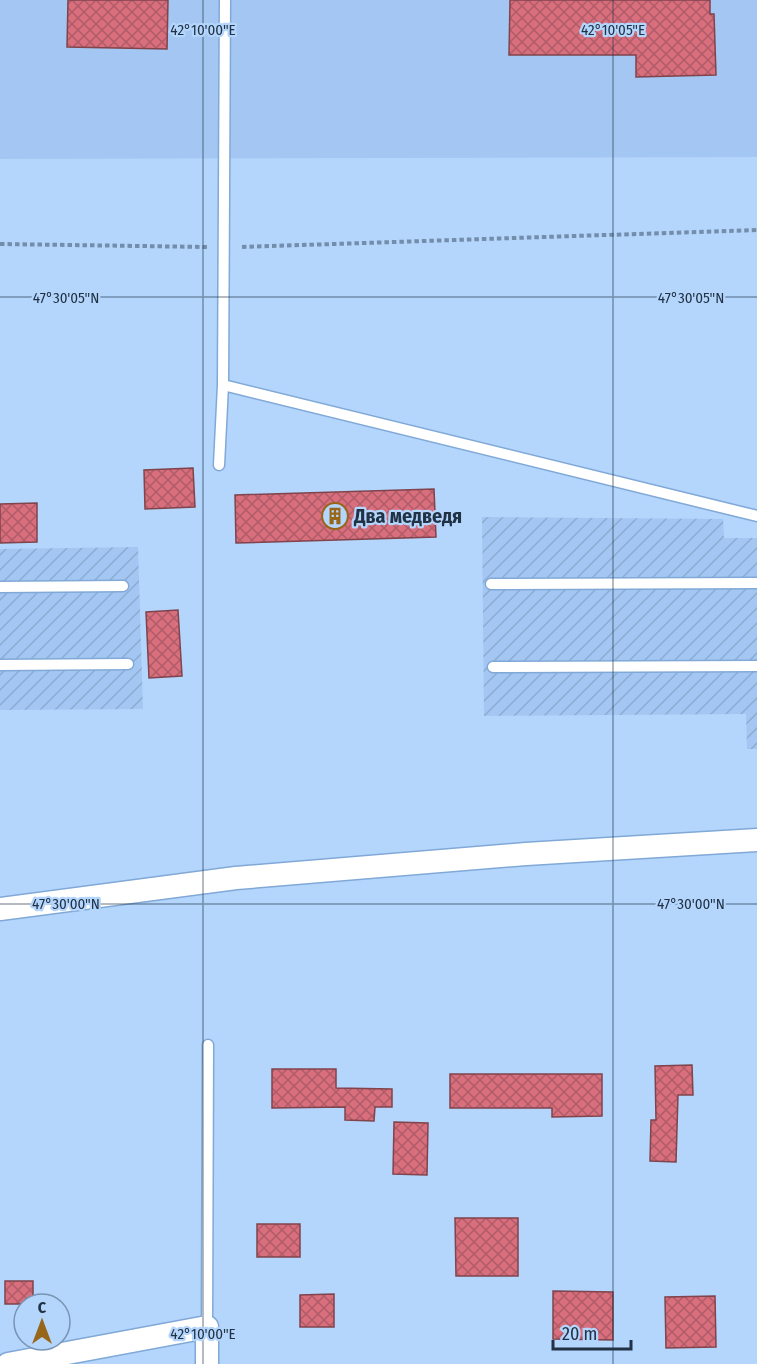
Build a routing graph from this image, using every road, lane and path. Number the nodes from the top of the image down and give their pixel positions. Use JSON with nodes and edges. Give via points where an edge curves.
{"nodes":[{"id":1,"x":225,"y":0,"type":"edge"},
{"id":2,"x":757,"y":230,"type":"edge"},
{"id":3,"x":0,"y":244,"type":"edge"},
{"id":4,"x":224,"y":247,"type":"junction"},
{"id":5,"x":223,"y":385,"type":"junction"},
{"id":6,"x":219,"y":465,"type":"dead end"},
{"id":7,"x":757,"y":516,"type":"edge"},
{"id":8,"x":757,"y":583,"type":"edge"},
{"id":9,"x":491,"y":584,"type":"dead end"},
{"id":10,"x":123,"y":586,"type":"dead end"},
{"id":11,"x":0,"y":587,"type":"edge"},
{"id":12,"x":128,"y":664,"type":"dead end"},
{"id":13,"x":0,"y":665,"type":"edge"},
{"id":14,"x":757,"y":666,"type":"edge"},
{"id":15,"x":493,"y":667,"type":"dead end"},
{"id":16,"x":757,"y":840,"type":"edge"},
{"id":17,"x":0,"y":909,"type":"edge"},
{"id":18,"x":208,"y":1045,"type":"dead end"},
{"id":19,"x":207,"y":1328,"type":"junction"},
{"id":20,"x":8,"y":1364,"type":"edge"},
{"id":21,"x":207,"y":1364,"type":"edge"}],
"edges":[{"from":1,"to":4,"type":"lane"},
{"from":2,"to":4,"type":"path"},
{"from":3,"to":4,"type":"path"},
{"from":4,"to":5,"type":"lane"},
{"from":5,"to":6,"type":"lane"},
{"from":5,"to":7,"type":"lane"},
{"from":8,"to":9,"type":"lane"},
{"from":10,"to":11,"type":"lane"},
{"from":12,"to":13,"type":"lane"},
{"from":14,"to":15,"type":"lane"},
{"from":16,"to":17,"type":"street","via":[[236,878]]},
{"from":18,"to":19,"type":"lane"},
{"from":19,"to":20,"type":"street"},
{"from":19,"to":21,"type":"street"}]}
